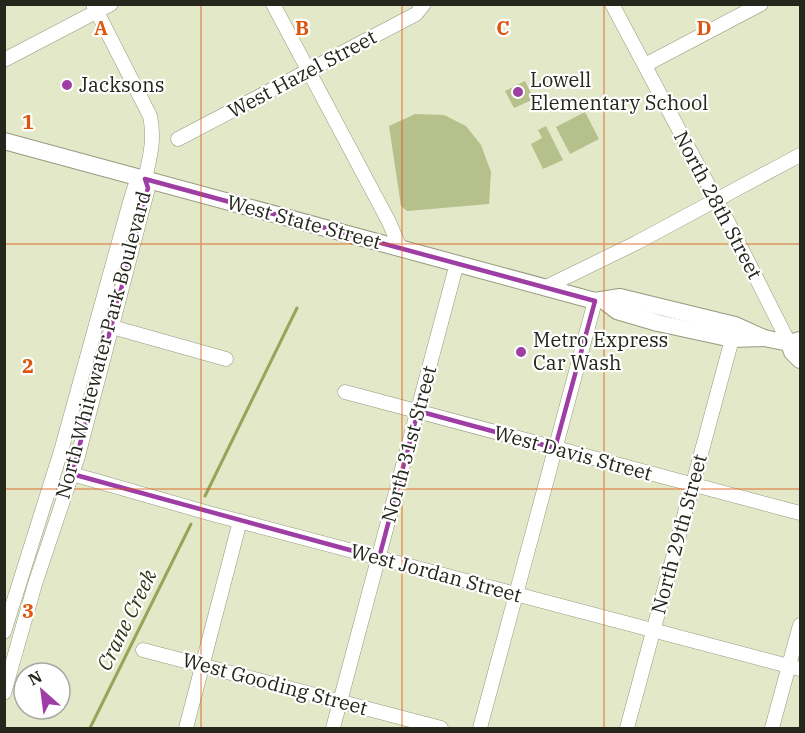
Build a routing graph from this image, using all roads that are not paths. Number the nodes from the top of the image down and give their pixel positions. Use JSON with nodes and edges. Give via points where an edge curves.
{"nodes":[{"id":1,"x":111,"y":4,"type":"edge"},
{"id":2,"x":273,"y":4,"type":"edge"},
{"id":3,"x":424,"y":4,"type":"edge"},
{"id":4,"x":612,"y":4,"type":"edge"},
{"id":5,"x":761,"y":4,"type":"edge"},
{"id":6,"x":95,"y":8,"type":"edge"},
{"id":7,"x":4,"y":60,"type":"edge"},
{"id":8,"x":645,"y":65,"type":"junction"},
{"id":9,"x":308,"y":71,"type":"junction"},
{"id":10,"x":178,"y":139,"type":"dead end"},
{"id":11,"x":4,"y":141,"type":"edge"},
{"id":12,"x":800,"y":156,"type":"edge"},
{"id":13,"x":145,"y":179,"type":"junction"},
{"id":14,"x":715,"y":199,"type":"junction"},
{"id":15,"x":400,"y":248,"type":"junction"},
{"id":16,"x":457,"y":263,"type":"junction"},
{"id":17,"x":546,"y":287,"type":"junction"},
{"id":18,"x":599,"y":301,"type":"junction"},
{"id":19,"x":112,"y":327,"type":"junction"},
{"id":20,"x":764,"y":338,"type":"junction"},
{"id":21,"x":732,"y":339,"type":"junction"},
{"id":22,"x":795,"y":342,"type":"edge"},
{"id":23,"x":226,"y":359,"type":"dead end"},
{"id":24,"x":801,"y":360,"type":"edge"},
{"id":25,"x":345,"y":392,"type":"dead end"},
{"id":26,"x":418,"y":411,"type":"junction"},
{"id":27,"x":555,"y":448,"type":"junction"},
{"id":28,"x":72,"y":474,"type":"junction"},
{"id":29,"x":693,"y":484,"type":"junction"},
{"id":30,"x":801,"y":513,"type":"edge"},
{"id":31,"x":240,"y":521,"type":"junction"},
{"id":32,"x":379,"y":558,"type":"junction"},
{"id":33,"x":516,"y":594,"type":"junction"},
{"id":34,"x":801,"y":625,"type":"edge"},
{"id":35,"x":653,"y":630,"type":"junction"},
{"id":36,"x":4,"y":632,"type":"edge"},
{"id":37,"x":142,"y":650,"type":"dead end"},
{"id":38,"x":203,"y":665,"type":"junction"},
{"id":39,"x":795,"y":668,"type":"edge"},
{"id":40,"x":4,"y":693,"type":"edge"},
{"id":41,"x":340,"y":702,"type":"junction"},
{"id":42,"x":186,"y":729,"type":"edge"},
{"id":43,"x":333,"y":729,"type":"edge"},
{"id":44,"x":441,"y":729,"type":"edge"},
{"id":45,"x":480,"y":729,"type":"edge"},
{"id":46,"x":627,"y":729,"type":"edge"},
{"id":47,"x":772,"y":729,"type":"edge"}],
"edges":[{"from":1,"to":6,"type":"street"},
{"from":2,"to":9,"type":"street"},
{"from":3,"to":9,"type":"street","name":"West Hazel Street","via":[[416,14]]},
{"from":4,"to":8,"type":"street","name":"North 28th Street"},
{"from":5,"to":8,"type":"street"},
{"from":6,"to":7,"type":"street"},
{"from":6,"to":13,"type":"street","via":[[150,116],[153,147]]},
{"from":8,"to":14,"type":"street","name":"North 28th Street"},
{"from":9,"to":10,"type":"street","name":"West Hazel Street"},
{"from":9,"to":15,"type":"street"},
{"from":11,"to":13,"type":"main road","name":"West State Street"},
{"from":12,"to":14,"type":"street"},
{"from":13,"to":15,"type":"main road","name":"West State Street"},
{"from":13,"to":19,"type":"street","name":"North Whitewater Park Boulevard","via":[[148,188]]},
{"from":13,"to":36,"type":"street","name":"North Whitewater Park Boulevard","via":[[135,186],[130,202],[61,451]]},
{"from":14,"to":17,"type":"street"},
{"from":14,"to":22,"type":"street","name":"North 28th Street","via":[[777,317]]},
{"from":15,"to":16,"type":"main road","name":"West State Street"},
{"from":16,"to":17,"type":"main road","name":"West State Street"},
{"from":16,"to":26,"type":"street","name":"North 31st Street"},
{"from":17,"to":18,"type":"main road","name":"West State Street"},
{"from":18,"to":20,"type":"main road","name":"West State Street","via":[[620,297],[735,325]]},
{"from":18,"to":21,"type":"main road","name":"West State Street","via":[[617,311],[658,323]]},
{"from":18,"to":27,"type":"street"},
{"from":19,"to":23,"type":"street"},
{"from":19,"to":28,"type":"street","name":"North Whitewater Park Boulevard"},
{"from":20,"to":21,"type":"main road","name":"West State Street"},
{"from":20,"to":22,"type":"main road","name":"West State Street"},
{"from":21,"to":29,"type":"street","name":"North 29th Street"},
{"from":22,"to":24,"type":"main road","via":[[792,352]]},
{"from":25,"to":26,"type":"street","name":"West Davis Street"},
{"from":26,"to":27,"type":"street","name":"West Davis Street"},
{"from":26,"to":32,"type":"street","name":"North 31st Street"},
{"from":27,"to":29,"type":"street","name":"West Davis Street"},
{"from":27,"to":33,"type":"street"},
{"from":28,"to":31,"type":"street","name":"West Jordan Street"},
{"from":28,"to":40,"type":"street","name":"North Whitewater Park Boulevard"},
{"from":29,"to":30,"type":"street","name":"West Davis Street"},
{"from":29,"to":35,"type":"street","name":"North 29th Street"},
{"from":31,"to":32,"type":"street","name":"West Jordan Street"},
{"from":31,"to":38,"type":"street"},
{"from":32,"to":33,"type":"street","name":"West Jordan Street"},
{"from":32,"to":41,"type":"street","name":"North 31st Street"},
{"from":33,"to":35,"type":"street","name":"West Jordan Street"},
{"from":33,"to":45,"type":"street"},
{"from":34,"to":39,"type":"street"},
{"from":35,"to":39,"type":"street","name":"West Jordan Street"},
{"from":35,"to":46,"type":"street","name":"North 29th Street"},
{"from":37,"to":38,"type":"street","name":"West Gooding Street"},
{"from":38,"to":41,"type":"street","name":"West Gooding Street"},
{"from":38,"to":42,"type":"street"},
{"from":39,"to":47,"type":"street"},
{"from":41,"to":43,"type":"street","name":"North 31st Street"},
{"from":41,"to":44,"type":"street","name":"West Gooding Street"}]}
